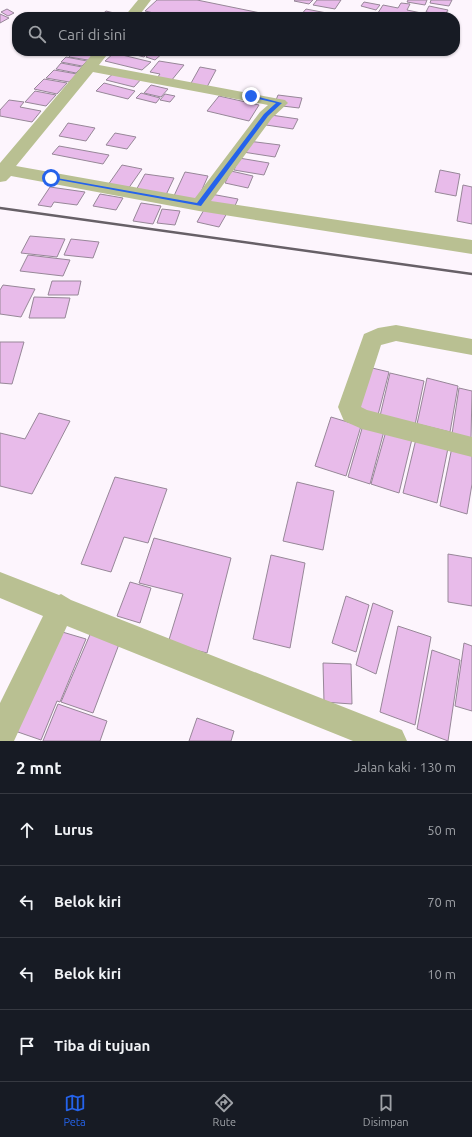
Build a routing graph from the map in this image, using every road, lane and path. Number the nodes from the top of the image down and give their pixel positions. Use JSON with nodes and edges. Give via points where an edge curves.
{"nodes":[{"id":1,"x":145,"y":0,"type":"edge"},
{"id":2,"x":135,"y":12,"type":"edge"},
{"id":3,"x":99,"y":56,"type":"edge"},
{"id":4,"x":89,"y":68,"type":"junction"},
{"id":5,"x":3,"y":171,"type":"edge"},
{"id":6,"x":199,"y":205,"type":"junction"},
{"id":7,"x":472,"y":247,"type":"edge"},
{"id":8,"x":472,"y":347,"type":"edge"},
{"id":9,"x":472,"y":447,"type":"edge"},
{"id":10,"x":0,"y":585,"type":"edge"},
{"id":11,"x":61,"y":608,"type":"junction"},
{"id":12,"x":0,"y":736,"type":"edge"},
{"id":13,"x":391,"y":741,"type":"edge"}],
"edges":[{"from":1,"to":2,"type":"street"},
{"from":3,"to":4,"type":"street"},
{"from":4,"to":5,"type":"street"},
{"from":4,"to":6,"type":"street","via":[[280,103],[266,115]]},
{"from":5,"to":6,"type":"street"},
{"from":6,"to":7,"type":"street"},
{"from":8,"to":9,"type":"street","via":[[396,333],[378,336],[372,340],[349,407],[352,414],[362,419]]},
{"from":10,"to":11,"type":"street"},
{"from":11,"to":12,"type":"street"},
{"from":11,"to":13,"type":"street"}]}
